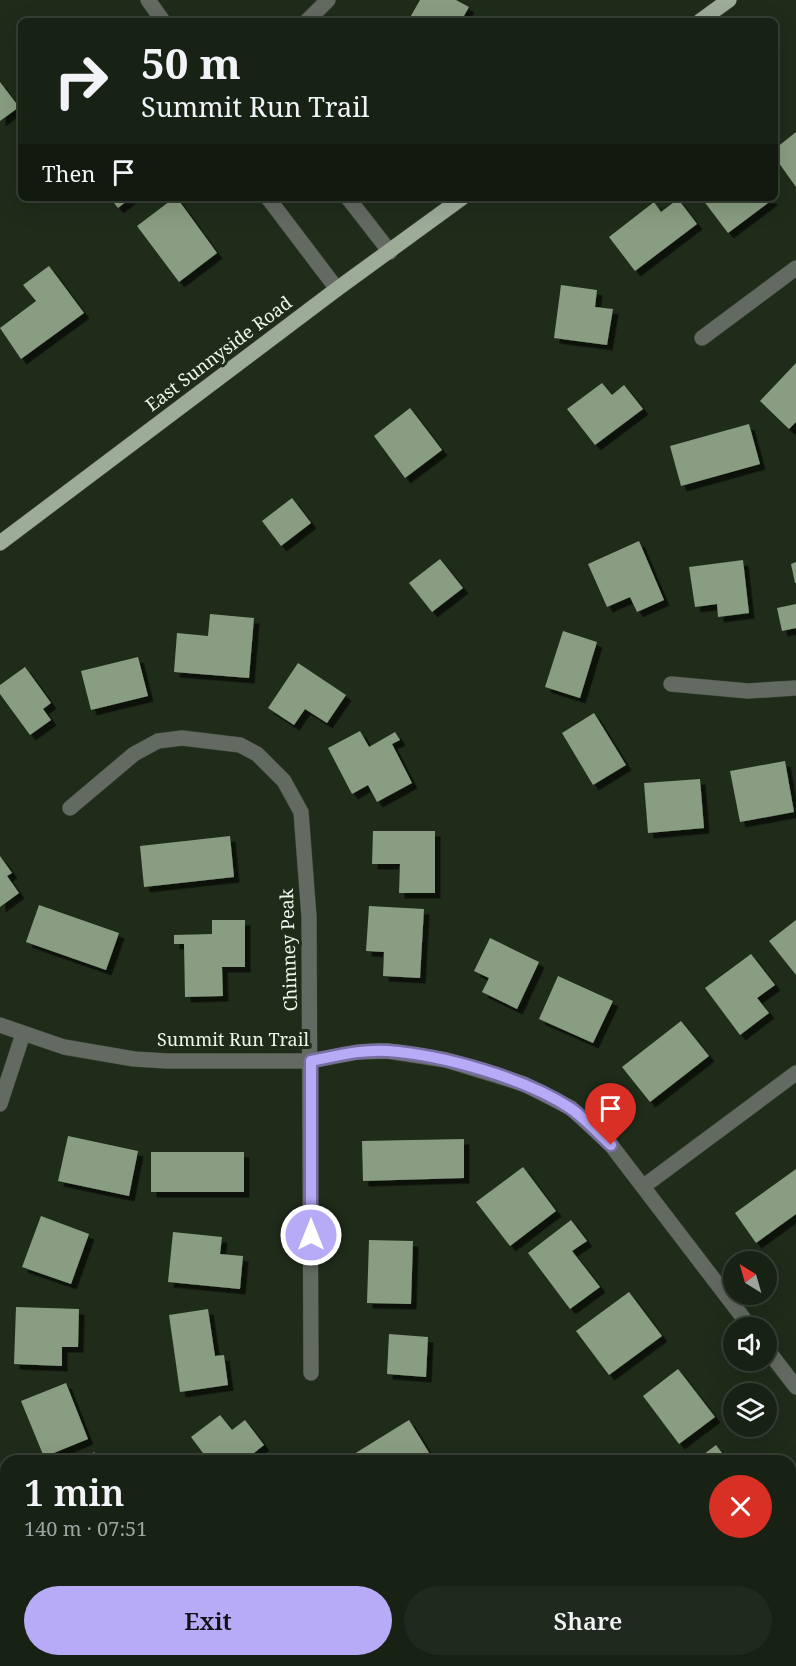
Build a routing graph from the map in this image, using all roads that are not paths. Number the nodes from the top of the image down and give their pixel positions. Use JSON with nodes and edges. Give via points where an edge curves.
{"nodes":[{"id":1,"x":148,"y":0,"type":"edge"},
{"id":2,"x":328,"y":0,"type":"edge"},
{"id":3,"x":729,"y":0,"type":"edge"},
{"id":4,"x":161,"y":18,"type":"edge"},
{"id":5,"x":310,"y":18,"type":"edge"},
{"id":6,"x":704,"y":18,"type":"edge"},
{"id":7,"x":270,"y":201,"type":"edge"},
{"id":8,"x":350,"y":201,"type":"edge"},
{"id":9,"x":458,"y":201,"type":"edge"},
{"id":10,"x":390,"y":252,"type":"junction"},
{"id":11,"x":796,"y":268,"type":"edge"},
{"id":12,"x":337,"y":290,"type":"junction"},
{"id":13,"x":702,"y":338,"type":"dead end"},
{"id":14,"x":0,"y":543,"type":"edge"},
{"id":15,"x":671,"y":684,"type":"dead end"},
{"id":16,"x":796,"y":688,"type":"edge"},
{"id":17,"x":70,"y":808,"type":"dead end"},
{"id":18,"x":0,"y":1025,"type":"edge"},
{"id":19,"x":23,"y":1034,"type":"junction"},
{"id":20,"x":311,"y":1061,"type":"junction"},
{"id":21,"x":796,"y":1073,"type":"edge"},
{"id":22,"x":0,"y":1104,"type":"edge"},
{"id":23,"x":644,"y":1186,"type":"junction"},
{"id":24,"x":743,"y":1317,"type":"edge"},
{"id":25,"x":777,"y":1362,"type":"edge"},
{"id":26,"x":311,"y":1373,"type":"dead end"},
{"id":27,"x":796,"y":1387,"type":"edge"}],
"edges":[{"from":1,"to":4,"type":"street"},
{"from":2,"to":5,"type":"street"},
{"from":3,"to":6,"type":"main road"},
{"from":7,"to":12,"type":"street"},
{"from":8,"to":10,"type":"street"},
{"from":9,"to":10,"type":"main road","name":"East Sunnyside Road"},
{"from":10,"to":12,"type":"main road","name":"East Sunnyside Road"},
{"from":11,"to":13,"type":"street"},
{"from":12,"to":14,"type":"main road","name":"East Sunnyside Road"},
{"from":15,"to":16,"type":"street","via":[[748,691]]},
{"from":17,"to":20,"type":"street","name":"Chimney Peak","via":[[134,754],[158,741],[182,738],[240,745],[257,754],[284,781],[301,812],[309,917]]},
{"from":18,"to":19,"type":"street","name":"Summit Run Trail"},
{"from":19,"to":20,"type":"street","name":"Summit Run Trail","via":[[64,1047],[134,1059]]},
{"from":19,"to":22,"type":"street"},
{"from":20,"to":23,"type":"street","name":"Summit Run Trail","via":[[387,1051],[446,1060],[524,1084],[571,1108],[611,1145]]},
{"from":20,"to":26,"type":"street","name":"Chimney Peak"},
{"from":21,"to":23,"type":"street"},
{"from":23,"to":24,"type":"street","name":"Summit Run Trail"},
{"from":25,"to":27,"type":"street"}]}
